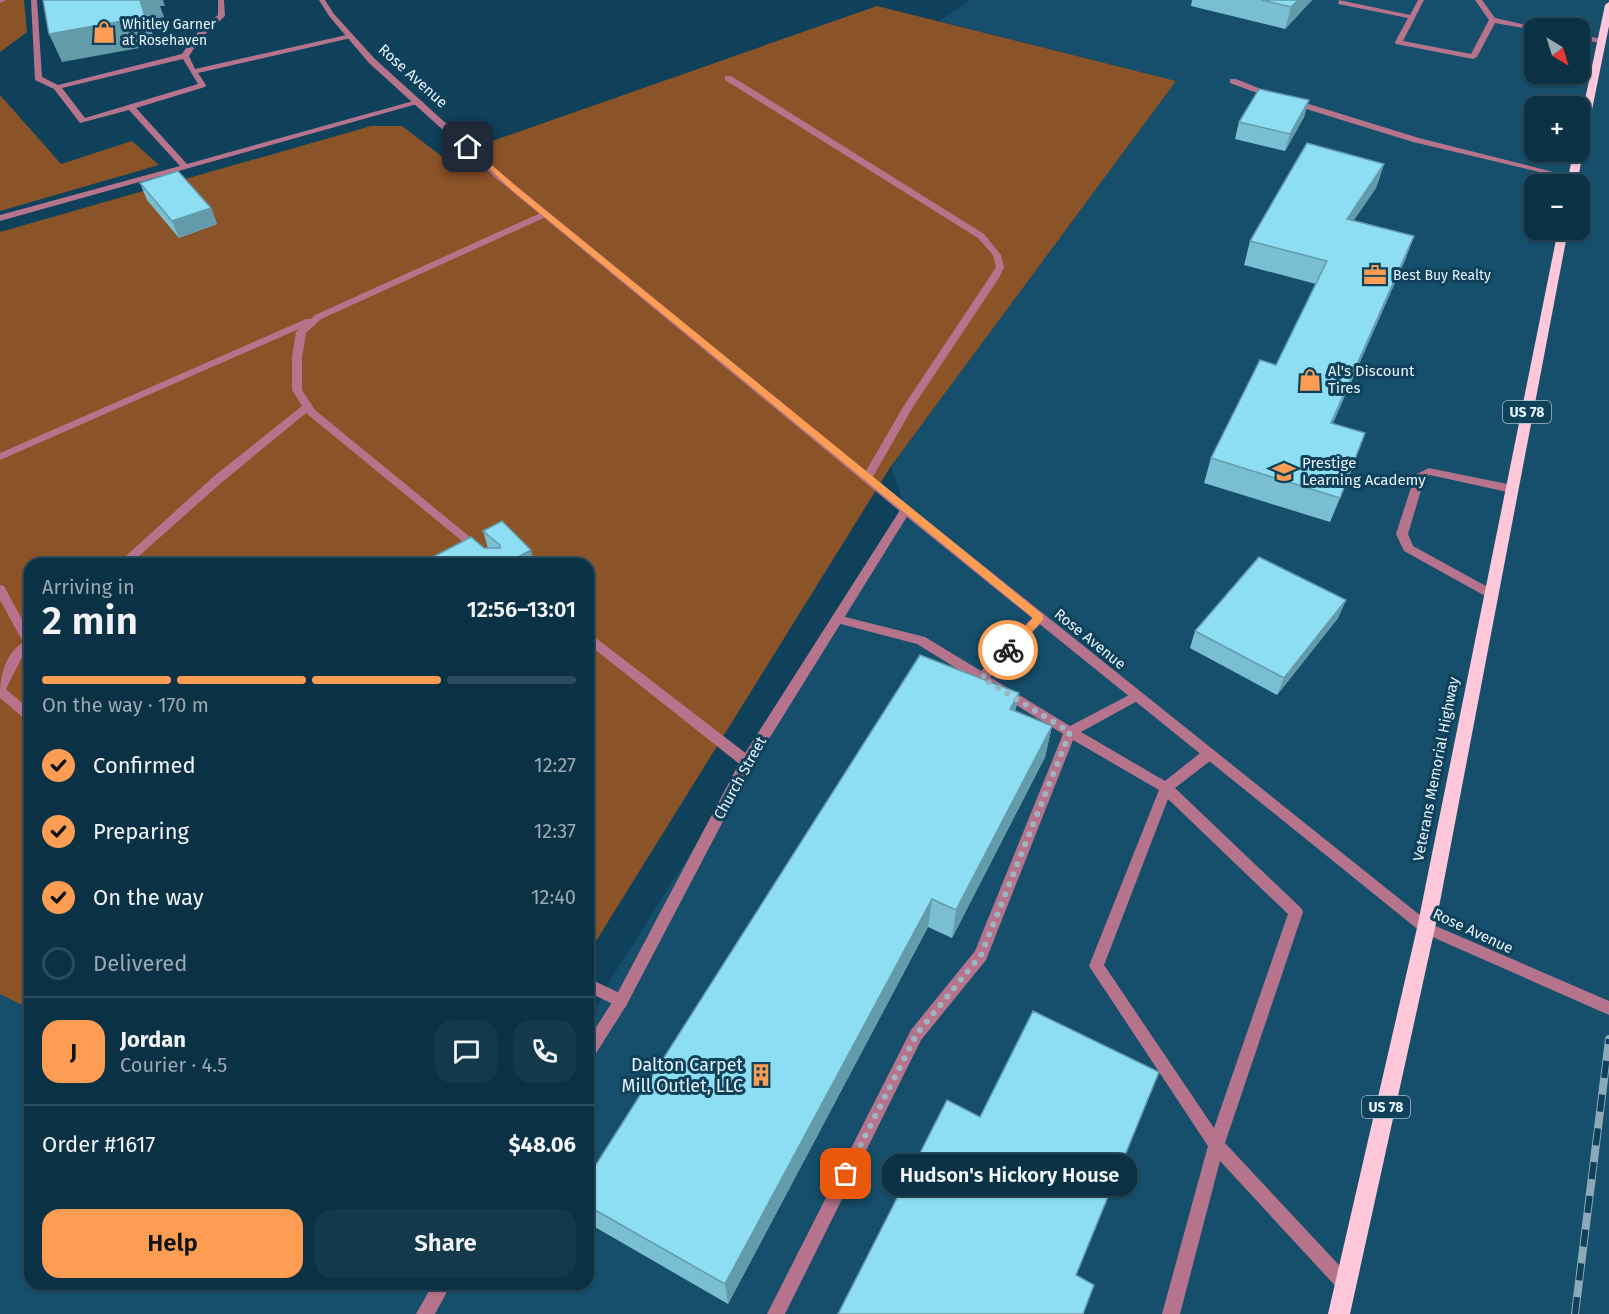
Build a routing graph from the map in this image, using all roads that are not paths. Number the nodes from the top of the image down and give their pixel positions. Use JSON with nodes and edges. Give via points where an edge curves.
{"nodes":[{"id":1,"x":34,"y":0,"type":"edge"},
{"id":2,"x":221,"y":0,"type":"edge"},
{"id":3,"x":322,"y":0,"type":"edge"},
{"id":4,"x":1342,"y":0,"type":"edge"},
{"id":5,"x":1421,"y":0,"type":"edge"},
{"id":6,"x":1478,"y":0,"type":"edge"},
{"id":7,"x":1609,"y":5,"type":"edge"},
{"id":8,"x":1412,"y":17,"type":"junction"},
{"id":9,"x":1493,"y":20,"type":"junction"},
{"id":10,"x":1524,"y":26,"type":"edge"},
{"id":11,"x":348,"y":36,"type":"junction"},
{"id":12,"x":1590,"y":39,"type":"edge"},
{"id":13,"x":1600,"y":41,"type":"junction"},
{"id":14,"x":185,"y":56,"type":"junction"},
{"id":15,"x":193,"y":72,"type":"junction"},
{"id":16,"x":728,"y":78,"type":"dead end"},
{"id":17,"x":1233,"y":81,"type":"dead end"},
{"id":18,"x":57,"y":87,"type":"junction"},
{"id":19,"x":1589,"y":96,"type":"edge"},
{"id":20,"x":420,"y":102,"type":"junction"},
{"id":21,"x":131,"y":107,"type":"junction"},
{"id":22,"x":184,"y":165,"type":"junction"},
{"id":23,"x":1545,"y":174,"type":"edge"},
{"id":24,"x":545,"y":214,"type":"junction"},
{"id":25,"x":0,"y":218,"type":"edge"},
{"id":26,"x":1561,"y":240,"type":"edge"},
{"id":27,"x":318,"y":317,"type":"junction"},
{"id":28,"x":308,"y":407,"type":"junction"},
{"id":29,"x":0,"y":457,"type":"edge"},
{"id":30,"x":867,"y":478,"type":"junction"},
{"id":31,"x":1512,"y":489,"type":"junction"},
{"id":32,"x":906,"y":510,"type":"junction"},
{"id":33,"x":130,"y":558,"type":"edge"},
{"id":34,"x":490,"y":558,"type":"edge"},
{"id":35,"x":0,"y":589,"type":"edge"},
{"id":36,"x":1491,"y":594,"type":"junction"},
{"id":37,"x":1039,"y":618,"type":"junction"},
{"id":38,"x":837,"y":620,"type":"junction"},
{"id":39,"x":24,"y":634,"type":"edge"},
{"id":40,"x":594,"y":643,"type":"edge"},
{"id":41,"x":24,"y":647,"type":"edge"},
{"id":42,"x":982,"y":678,"type":"junction"},
{"id":43,"x":0,"y":690,"type":"edge"},
{"id":44,"x":1137,"y":696,"type":"junction"},
{"id":45,"x":24,"y":712,"type":"edge"},
{"id":46,"x":1070,"y":732,"type":"junction"},
{"id":47,"x":1209,"y":754,"type":"junction"},
{"id":48,"x":747,"y":762,"type":"junction"},
{"id":49,"x":1166,"y":788,"type":"junction"},
{"id":50,"x":1426,"y":928,"type":"junction"},
{"id":51,"x":594,"y":988,"type":"edge"},
{"id":52,"x":621,"y":1001,"type":"junction"},
{"id":53,"x":1609,"y":1008,"type":"edge"},
{"id":54,"x":594,"y":1044,"type":"edge"},
{"id":55,"x":1216,"y":1145,"type":"junction"},
{"id":56,"x":1346,"y":1286,"type":"junction"},
{"id":57,"x":439,"y":1290,"type":"edge"},
{"id":58,"x":425,"y":1314,"type":"edge"},
{"id":59,"x":776,"y":1314,"type":"edge"},
{"id":60,"x":1171,"y":1314,"type":"edge"},
{"id":61,"x":1339,"y":1314,"type":"edge"}],
"edges":[{"from":1,"to":18,"type":"street","via":[[38,78]]},
{"from":2,"to":14,"type":"street","via":[[222,16],[198,37]]},
{"from":3,"to":11,"type":"street","name":"Rose Avenue"},
{"from":4,"to":8,"type":"street","via":[[1340,3]]},
{"from":5,"to":8,"type":"street"},
{"from":6,"to":9,"type":"street"},
{"from":7,"to":13,"type":"main road"},
{"from":8,"to":9,"type":"street","via":[[1399,42],[1473,57]]},
{"from":9,"to":10,"type":"street"},
{"from":11,"to":15,"type":"street"},
{"from":11,"to":20,"type":"street","name":"Rose Avenue"},
{"from":12,"to":13,"type":"street"},
{"from":13,"to":19,"type":"main road"},
{"from":14,"to":15,"type":"street"},
{"from":14,"to":18,"type":"street"},
{"from":15,"to":21,"type":"street","via":[[202,85]]},
{"from":16,"to":30,"type":"street","via":[[981,236],[997,255],[1000,267],[994,278],[908,407]]},
{"from":17,"to":23,"type":"street","via":[[1416,140]]},
{"from":18,"to":21,"type":"street","via":[[83,121]]},
{"from":20,"to":22,"type":"street"},
{"from":20,"to":24,"type":"street","name":"Rose Avenue"},
{"from":21,"to":22,"type":"street"},
{"from":22,"to":25,"type":"street"},
{"from":24,"to":27,"type":"street"},
{"from":24,"to":30,"type":"street","name":"Rose Avenue"},
{"from":26,"to":31,"type":"main road","name":"Veterans Memorial Highway","number":"US 78"},
{"from":27,"to":28,"type":"street","via":[[301,332],[297,357],[297,390]]},
{"from":27,"to":29,"type":"street"},
{"from":28,"to":33,"type":"street","via":[[217,480]]},
{"from":28,"to":34,"type":"street"},
{"from":30,"to":32,"type":"street","name":"Rose Avenue"},
{"from":31,"to":36,"type":"main road","name":"Veterans Memorial Highway","number":"US 78"},
{"from":31,"to":36,"type":"street","via":[[1429,471],[1420,475],[1402,534],[1408,548]]},
{"from":32,"to":37,"type":"street","name":"Rose Avenue"},
{"from":32,"to":38,"type":"street","name":"Church Street"},
{"from":35,"to":39,"type":"street"},
{"from":36,"to":50,"type":"main road","name":"Veterans Memorial Highway","number":"US 78"},
{"from":37,"to":42,"type":"street"},
{"from":37,"to":44,"type":"street","name":"Rose Avenue"},
{"from":38,"to":42,"type":"street","via":[[921,640]]},
{"from":38,"to":48,"type":"street","name":"Church Street"},
{"from":40,"to":48,"type":"street"},
{"from":41,"to":43,"type":"street"},
{"from":42,"to":46,"type":"street"},
{"from":43,"to":45,"type":"street"},
{"from":44,"to":46,"type":"street"},
{"from":44,"to":47,"type":"street","name":"Rose Avenue"},
{"from":46,"to":49,"type":"street"},
{"from":46,"to":59,"type":"street","via":[[981,955],[916,1035]]},
{"from":47,"to":49,"type":"street"},
{"from":47,"to":50,"type":"street","name":"Rose Avenue"},
{"from":48,"to":52,"type":"street","name":"Church Street"},
{"from":49,"to":55,"type":"street","via":[[1096,966]]},
{"from":49,"to":55,"type":"street","via":[[1296,912]]},
{"from":50,"to":53,"type":"street","name":"Rose Avenue"},
{"from":50,"to":56,"type":"main road","name":"Veterans Memorial Highway","number":"US 78"},
{"from":51,"to":52,"type":"street"},
{"from":52,"to":54,"type":"street","name":"Church Street"},
{"from":55,"to":56,"type":"street"},
{"from":55,"to":60,"type":"street"},
{"from":56,"to":61,"type":"main road","name":"Veterans Memorial Highway","number":"US 78"},
{"from":57,"to":58,"type":"street"}]}
